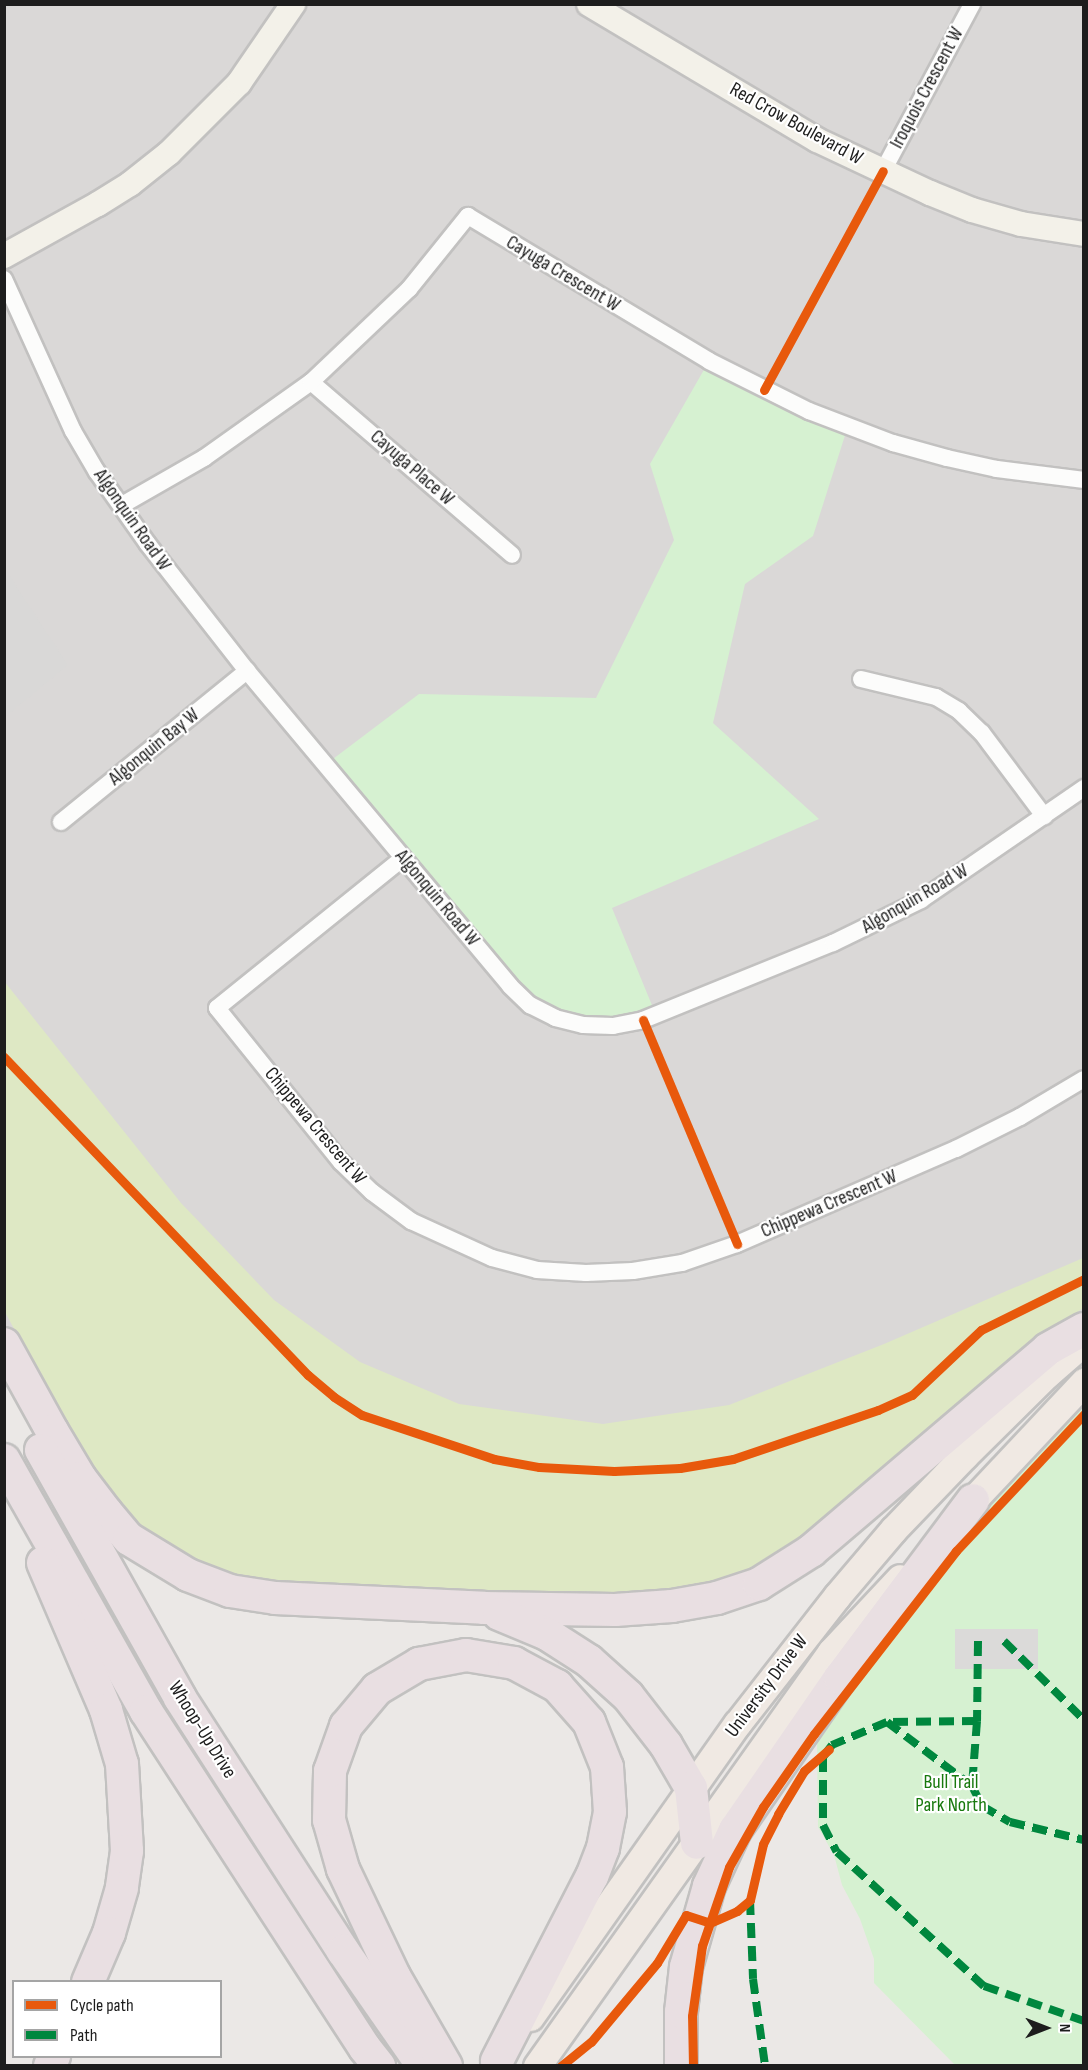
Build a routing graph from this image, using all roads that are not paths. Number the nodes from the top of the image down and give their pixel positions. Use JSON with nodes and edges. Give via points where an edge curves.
{"nodes":[{"id":1,"x":293,"y":4,"type":"edge"},
{"id":2,"x":589,"y":4,"type":"edge"},
{"id":3,"x":972,"y":4,"type":"edge"},
{"id":4,"x":883,"y":171,"type":"junction"},
{"id":5,"x":1083,"y":234,"type":"edge"},
{"id":6,"x":4,"y":256,"type":"edge"},
{"id":7,"x":4,"y":279,"type":"edge"},
{"id":8,"x":311,"y":382,"type":"junction"},
{"id":9,"x":1083,"y":480,"type":"edge"},
{"id":10,"x":122,"y":505,"type":"junction"},
{"id":11,"x":513,"y":555,"type":"dead end"},
{"id":12,"x":247,"y":671,"type":"junction"},
{"id":13,"x":861,"y":679,"type":"dead end"},
{"id":14,"x":1083,"y":789,"type":"edge"},
{"id":15,"x":1044,"y":816,"type":"junction"},
{"id":16,"x":61,"y":822,"type":"dead end"},
{"id":17,"x":403,"y":858,"type":"junction"},
{"id":18,"x":1083,"y":1079,"type":"edge"},
{"id":19,"x":1083,"y":1329,"type":"edge"},
{"id":20,"x":1083,"y":1342,"type":"edge"},
{"id":21,"x":4,"y":1344,"type":"edge"},
{"id":22,"x":4,"y":1379,"type":"edge"},
{"id":23,"x":1083,"y":1382,"type":"edge"},
{"id":24,"x":4,"y":1460,"type":"edge"},
{"id":25,"x":4,"y":1474,"type":"edge"},
{"id":26,"x":973,"y":1500,"type":"junction"},
{"id":27,"x":484,"y":1608,"type":"junction"},
{"id":28,"x":691,"y":1788,"type":"junction"},
{"id":29,"x":697,"y":1843,"type":"junction"},
{"id":30,"x":89,"y":1980,"type":"edge"},
{"id":31,"x":495,"y":2063,"type":"edge"},
{"id":32,"x":379,"y":2066,"type":"edge"},
{"id":33,"x":423,"y":2066,"type":"edge"},
{"id":34,"x":446,"y":2066,"type":"edge"},
{"id":35,"x":537,"y":2066,"type":"edge"},
{"id":36,"x":681,"y":2066,"type":"edge"}],
"edges":[{"from":1,"to":6,"type":"street","via":[[239,83],[170,153],[98,204]]},
{"from":2,"to":4,"type":"street","name":"Red Crow Boulevard W","via":[[817,140]]},
{"from":3,"to":4,"type":"street","name":"Iroquois Crescent W"},
{"from":4,"to":5,"type":"street","name":"Red Crow Boulevard W","via":[[972,210],[1021,224]]},
{"from":7,"to":10,"type":"street","name":"Algonquin Road W","via":[[73,431]]},
{"from":8,"to":9,"type":"street","name":"Cayuga Crescent W","via":[[409,289],[468,216],[709,361],[809,411],[893,443],[947,458]]},
{"from":8,"to":10,"type":"street","name":"Cayuga Crescent W","via":[[204,458]]},
{"from":8,"to":11,"type":"street","name":"Cayuga Place W"},
{"from":10,"to":12,"type":"street","name":"Algonquin Road W"},
{"from":12,"to":16,"type":"street","name":"Algonquin Bay W"},
{"from":12,"to":17,"type":"street","name":"Algonquin Road W"},
{"from":13,"to":15,"type":"street","via":[[936,697],[959,711],[982,733]]},
{"from":14,"to":15,"type":"street","name":"Algonquin Road W"},
{"from":15,"to":17,"type":"street","name":"Algonquin Road W","via":[[961,875],[878,923],[643,1020],[613,1026],[583,1025],[555,1018],[530,1005]]},
{"from":17,"to":18,"type":"street","name":"Chippewa Crescent W","via":[[217,1008],[341,1162],[372,1192],[411,1221],[492,1258],[537,1270],[586,1273],[682,1263],[737,1244],[956,1149]]},
{"from":19,"to":27,"type":"highway","via":[[1048,1349],[811,1551],[759,1584],[717,1598],[672,1606],[615,1610]]},
{"from":20,"to":28,"type":"main road","name":"University Drive W","via":[[893,1530],[795,1648]]},
{"from":21,"to":27,"type":"highway","via":[[58,1441],[106,1512],[129,1539],[188,1575],[230,1591],[275,1598]]},
{"from":22,"to":33,"type":"highway","name":"Whoop-Up Drive","via":[[73,1512],[180,1698],[343,1951]]},
{"from":23,"to":26,"type":"main road","name":"University Drive W"},
{"from":24,"to":32,"type":"highway","name":"Whoop-Up Drive","via":[[146,1711]]},
{"from":25,"to":30,"type":"highway","via":[[106,1710],[122,1764],[128,1851],[109,1933]]},
{"from":26,"to":29,"type":"main road","name":"University Drive W","via":[[831,1652]]},
{"from":26,"to":36,"type":"highway","via":[[840,1678],[735,1830],[709,1886],[686,1967]]},
{"from":27,"to":28,"type":"highway","via":[[547,1634],[589,1661],[628,1696],[666,1745]]},
{"from":28,"to":29,"type":"highway"},
{"from":28,"to":31,"type":"main road","name":"University Drive W","via":[[596,1928]]},
{"from":29,"to":35,"type":"main road","name":"University Drive W"},
{"from":31,"to":34,"type":"highway","via":[[600,1857],[610,1812],[607,1767],[589,1722],[556,1686],[514,1663],[466,1655],[419,1664],[377,1689],[346,1726],[330,1772],[329,1820],[343,1869],[394,1976]]}]}
